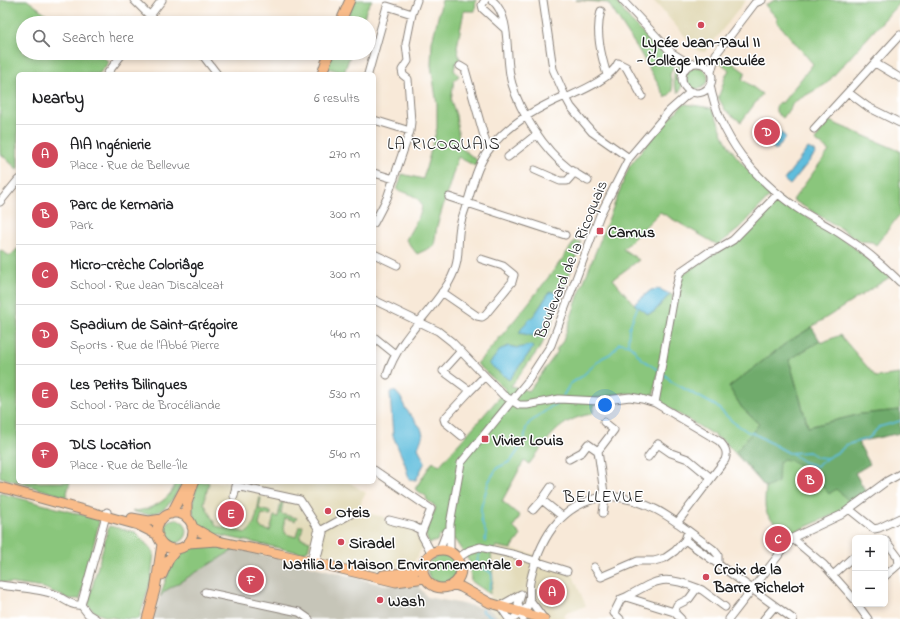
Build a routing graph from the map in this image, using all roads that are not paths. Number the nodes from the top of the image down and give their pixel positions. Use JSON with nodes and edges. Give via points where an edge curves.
{"nodes":[{"id":1,"x":134,"y":0,"type":"edge"},
{"id":2,"x":162,"y":0,"type":"edge"},
{"id":3,"x":350,"y":0,"type":"edge"},
{"id":4,"x":417,"y":0,"type":"edge"},
{"id":5,"x":485,"y":0,"type":"edge"},
{"id":6,"x":492,"y":0,"type":"edge"},
{"id":7,"x":544,"y":0,"type":"edge"},
{"id":8,"x":622,"y":0,"type":"edge"},
{"id":9,"x":760,"y":1,"type":"edge"},
{"id":10,"x":601,"y":11,"type":"dead end"},
{"id":11,"x":412,"y":14,"type":"junction"},
{"id":12,"x":147,"y":16,"type":"edge"},
{"id":13,"x":151,"y":16,"type":"edge"},
{"id":14,"x":343,"y":16,"type":"edge"},
{"id":15,"x":505,"y":29,"type":"junction"},
{"id":16,"x":900,"y":36,"type":"edge"},
{"id":17,"x":376,"y":47,"type":"edge"},
{"id":18,"x":672,"y":53,"type":"junction"},
{"id":19,"x":716,"y":54,"type":"junction"},
{"id":20,"x":118,"y":60,"type":"edge"},
{"id":21,"x":207,"y":60,"type":"edge"},
{"id":22,"x":327,"y":60,"type":"edge"},
{"id":23,"x":372,"y":60,"type":"edge"},
{"id":24,"x":876,"y":63,"type":"junction"},
{"id":25,"x":703,"y":64,"type":"junction"},
{"id":26,"x":691,"y":65,"type":"junction"},
{"id":27,"x":460,"y":66,"type":"dead end"},
{"id":28,"x":684,"y":71,"type":"junction"},
{"id":29,"x":109,"y":72,"type":"edge"},
{"id":30,"x":216,"y":72,"type":"edge"},
{"id":31,"x":323,"y":72,"type":"edge"},
{"id":32,"x":369,"y":72,"type":"edge"},
{"id":33,"x":711,"y":72,"type":"junction"},
{"id":34,"x":607,"y":75,"type":"junction"},
{"id":35,"x":900,"y":78,"type":"edge"},
{"id":36,"x":684,"y":84,"type":"junction"},
{"id":37,"x":710,"y":84,"type":"junction"},
{"id":38,"x":693,"y":92,"type":"junction"},
{"id":39,"x":702,"y":92,"type":"junction"},
{"id":40,"x":848,"y":93,"type":"junction"},
{"id":41,"x":642,"y":96,"type":"dead end"},
{"id":42,"x":565,"y":97,"type":"junction"},
{"id":43,"x":717,"y":105,"type":"junction"},
{"id":44,"x":669,"y":111,"type":"junction"},
{"id":45,"x":526,"y":115,"type":"junction"},
{"id":46,"x":376,"y":121,"type":"edge"},
{"id":47,"x":900,"y":123,"type":"edge"},
{"id":48,"x":814,"y":129,"type":"dead end"},
{"id":49,"x":410,"y":131,"type":"junction"},
{"id":50,"x":537,"y":134,"type":"junction"},
{"id":51,"x":490,"y":148,"type":"junction"},
{"id":52,"x":508,"y":157,"type":"dead end"},
{"id":53,"x":629,"y":158,"type":"junction"},
{"id":54,"x":535,"y":170,"type":"dead end"},
{"id":55,"x":575,"y":172,"type":"junction"},
{"id":56,"x":376,"y":174,"type":"edge"},
{"id":57,"x":394,"y":179,"type":"junction"},
{"id":58,"x":588,"y":181,"type":"dead end"},
{"id":59,"x":16,"y":182,"type":"edge"},
{"id":60,"x":778,"y":194,"type":"junction"},
{"id":61,"x":449,"y":197,"type":"dead end"},
{"id":62,"x":0,"y":202,"type":"edge"},
{"id":63,"x":467,"y":203,"type":"junction"},
{"id":64,"x":376,"y":218,"type":"edge"},
{"id":65,"x":565,"y":235,"type":"dead end"},
{"id":66,"x":376,"y":255,"type":"edge"},
{"id":67,"x":481,"y":259,"type":"dead end"},
{"id":68,"x":397,"y":265,"type":"dead end"},
{"id":69,"x":899,"y":281,"type":"edge"},
{"id":70,"x":442,"y":292,"type":"junction"},
{"id":71,"x":376,"y":301,"type":"edge"},
{"id":72,"x":420,"y":322,"type":"junction"},
{"id":73,"x":376,"y":339,"type":"edge"},
{"id":74,"x":461,"y":351,"type":"junction"},
{"id":75,"x":395,"y":354,"type":"junction"},
{"id":76,"x":387,"y":375,"type":"dead end"},
{"id":77,"x":484,"y":377,"type":"junction"},
{"id":78,"x":470,"y":391,"type":"junction"},
{"id":79,"x":512,"y":401,"type":"junction"},
{"id":80,"x":655,"y":403,"type":"junction"},
{"id":81,"x":604,"y":422,"type":"dead end"},
{"id":82,"x":462,"y":436,"type":"dead end"},
{"id":83,"x":598,"y":451,"type":"junction"},
{"id":84,"x":648,"y":457,"type":"dead end"},
{"id":85,"x":569,"y":460,"type":"dead end"},
{"id":86,"x":376,"y":471,"type":"edge"},
{"id":87,"x":900,"y":474,"type":"edge"},
{"id":88,"x":712,"y":478,"type":"junction"},
{"id":89,"x":187,"y":484,"type":"edge"},
{"id":90,"x":193,"y":484,"type":"edge"},
{"id":91,"x":0,"y":487,"type":"edge"},
{"id":92,"x":551,"y":487,"type":"dead end"},
{"id":93,"x":234,"y":496,"type":"dead end"},
{"id":94,"x":604,"y":496,"type":"junction"},
{"id":95,"x":542,"y":500,"type":"junction"},
{"id":96,"x":850,"y":509,"type":"junction"},
{"id":97,"x":533,"y":510,"type":"dead end"},
{"id":98,"x":603,"y":513,"type":"dead end"},
{"id":99,"x":171,"y":514,"type":"junction"},
{"id":100,"x":351,"y":514,"type":"dead end"},
{"id":101,"x":107,"y":515,"type":"junction"},
{"id":102,"x":562,"y":516,"type":"junction"},
{"id":103,"x":187,"y":518,"type":"junction"},
{"id":104,"x":900,"y":518,"type":"edge"},
{"id":105,"x":162,"y":519,"type":"junction"},
{"id":106,"x":389,"y":520,"type":"dead end"},
{"id":107,"x":677,"y":523,"type":"junction"},
{"id":108,"x":450,"y":524,"type":"junction"},
{"id":109,"x":192,"y":527,"type":"junction"},
{"id":110,"x":880,"y":528,"type":"junction"},
{"id":111,"x":320,"y":531,"type":"junction"},
{"id":112,"x":422,"y":531,"type":"junction"},
{"id":113,"x":688,"y":531,"type":"junction"},
{"id":114,"x":158,"y":535,"type":"junction"},
{"id":115,"x":881,"y":535,"type":"edge"},
{"id":116,"x":792,"y":538,"type":"junction"},
{"id":117,"x":685,"y":540,"type":"junction"},
{"id":118,"x":216,"y":541,"type":"junction"},
{"id":119,"x":188,"y":543,"type":"junction"},
{"id":120,"x":162,"y":544,"type":"junction"},
{"id":121,"x":888,"y":544,"type":"edge"},
{"id":122,"x":178,"y":549,"type":"junction"},
{"id":123,"x":436,"y":551,"type":"junction"},
{"id":124,"x":450,"y":551,"type":"junction"},
{"id":125,"x":458,"y":558,"type":"junction"},
{"id":126,"x":852,"y":558,"type":"edge"},
{"id":127,"x":536,"y":561,"type":"junction"},
{"id":128,"x":313,"y":562,"type":"junction"},
{"id":129,"x":718,"y":563,"type":"junction"},
{"id":130,"x":423,"y":566,"type":"junction"},
{"id":131,"x":594,"y":567,"type":"dead end"},
{"id":132,"x":567,"y":571,"type":"dead end"},
{"id":133,"x":888,"y":573,"type":"edge"},
{"id":134,"x":460,"y":575,"type":"junction"},
{"id":135,"x":833,"y":575,"type":"junction"},
{"id":136,"x":379,"y":578,"type":"junction"},
{"id":137,"x":425,"y":578,"type":"junction"},
{"id":138,"x":453,"y":584,"type":"junction"},
{"id":139,"x":529,"y":584,"type":"junction"},
{"id":140,"x":0,"y":585,"type":"edge"},
{"id":141,"x":697,"y":588,"type":"junction"},
{"id":142,"x":752,"y":588,"type":"junction"},
{"id":143,"x":155,"y":590,"type":"junction"},
{"id":144,"x":205,"y":592,"type":"dead end"},
{"id":145,"x":521,"y":594,"type":"junction"},
{"id":146,"x":626,"y":597,"type":"junction"},
{"id":147,"x":852,"y":597,"type":"edge"},
{"id":148,"x":530,"y":600,"type":"junction"},
{"id":149,"x":81,"y":605,"type":"junction"},
{"id":150,"x":500,"y":606,"type":"junction"},
{"id":151,"x":775,"y":606,"type":"junction"},
{"id":152,"x":725,"y":607,"type":"dead end"},
{"id":153,"x":859,"y":607,"type":"edge"},
{"id":154,"x":674,"y":612,"type":"junction"},
{"id":155,"x":522,"y":616,"type":"edge"},
{"id":156,"x":96,"y":619,"type":"edge"},
{"id":157,"x":146,"y":619,"type":"edge"},
{"id":158,"x":309,"y":619,"type":"edge"},
{"id":159,"x":509,"y":619,"type":"edge"},
{"id":160,"x":513,"y":619,"type":"edge"},
{"id":161,"x":539,"y":619,"type":"edge"},
{"id":162,"x":620,"y":619,"type":"edge"},
{"id":163,"x":681,"y":619,"type":"edge"},
{"id":164,"x":729,"y":619,"type":"edge"},
{"id":165,"x":764,"y":619,"type":"edge"},
{"id":166,"x":792,"y":619,"type":"edge"},
{"id":167,"x":868,"y":619,"type":"edge"}],
"edges":[{"from":1,"to":12,"type":"street"},
{"from":2,"to":13,"type":"street"},
{"from":3,"to":14,"type":"main road"},
{"from":4,"to":11,"type":"street"},
{"from":5,"to":15,"type":"street","via":[[483,10]]},
{"from":6,"to":15,"type":"street","via":[[501,10]]},
{"from":7,"to":42,"type":"street","via":[[553,69]]},
{"from":8,"to":18,"type":"street"},
{"from":9,"to":19,"type":"street","via":[[755,3]]},
{"from":10,"to":34,"type":"street","via":[[601,56]]},
{"from":11,"to":17,"type":"street","via":[[388,6]]},
{"from":11,"to":49,"type":"street","via":[[406,44],[408,61],[402,70],[402,75],[408,80]]},
{"from":15,"to":45,"type":"street","via":[[507,61],[512,83]]},
{"from":16,"to":24,"type":"street"},
{"from":18,"to":26,"type":"street"},
{"from":18,"to":28,"type":"street"},
{"from":19,"to":25,"type":"street"},
{"from":19,"to":33,"type":"street"},
{"from":20,"to":29,"type":"street"},
{"from":21,"to":30,"type":"street"},
{"from":22,"to":31,"type":"main road"},
{"from":23,"to":32,"type":"street"},
{"from":24,"to":35,"type":"street"},
{"from":24,"to":40,"type":"street"},
{"from":25,"to":26,"type":"street"},
{"from":25,"to":33,"type":"street"},
{"from":26,"to":28,"type":"street"},
{"from":27,"to":51,"type":"street","via":[[465,69],[486,143]]},
{"from":28,"to":36,"type":"street"},
{"from":33,"to":37,"type":"street"},
{"from":34,"to":41,"type":"street","via":[[615,71],[618,64],[626,67]]},
{"from":34,"to":42,"type":"street","via":[[591,86]]},
{"from":36,"to":38,"type":"street"},
{"from":36,"to":44,"type":"street","name":"Boulevard de la Ricoquais"},
{"from":37,"to":39,"type":"street"},
{"from":37,"to":43,"type":"street"},
{"from":38,"to":39,"type":"street"},
{"from":38,"to":44,"type":"street","name":"Boulevard de la Ricoquais"},
{"from":39,"to":43,"type":"street"},
{"from":40,"to":47,"type":"street","via":[[868,107]]},
{"from":40,"to":48,"type":"street"},
{"from":42,"to":45,"type":"street"},
{"from":42,"to":53,"type":"street","via":[[592,132]]},
{"from":43,"to":60,"type":"street","via":[[730,140],[739,154]]},
{"from":44,"to":53,"type":"street","name":"Boulevard de la Ricoquais"},
{"from":45,"to":50,"type":"street"},
{"from":45,"to":51,"type":"street"},
{"from":46,"to":49,"type":"street"},
{"from":49,"to":57,"type":"street"},
{"from":50,"to":52,"type":"street"},
{"from":50,"to":55,"type":"street","via":[[567,167]]},
{"from":51,"to":63,"type":"street","via":[[477,172]]},
{"from":53,"to":79,"type":"street","name":"Boulevard de la Ricoquais","via":[[600,215],[556,337]]},
{"from":54,"to":55,"type":"street","via":[[560,181],[567,181]]},
{"from":55,"to":58,"type":"street"},
{"from":56,"to":57,"type":"street"},
{"from":57,"to":64,"type":"street"},
{"from":59,"to":62,"type":"street"},
{"from":60,"to":69,"type":"street","via":[[846,238]]},
{"from":60,"to":80,"type":"street","via":[[733,240],[709,252],[680,272]]},
{"from":61,"to":63,"type":"street"},
{"from":63,"to":65,"type":"street"},
{"from":63,"to":70,"type":"street","via":[[460,227],[459,253],[455,269]]},
{"from":66,"to":68,"type":"street"},
{"from":67,"to":70,"type":"street","via":[[503,266],[514,275],[512,282],[485,315],[476,316]]},
{"from":70,"to":72,"type":"street"},
{"from":71,"to":72,"type":"street"},
{"from":72,"to":74,"type":"street","via":[[438,331]]},
{"from":72,"to":75,"type":"street"},
{"from":73,"to":75,"type":"street"},
{"from":74,"to":77,"type":"street"},
{"from":74,"to":78,"type":"street","via":[[443,371]]},
{"from":75,"to":76,"type":"street"},
{"from":77,"to":78,"type":"street"},
{"from":77,"to":79,"type":"street"},
{"from":78,"to":82,"type":"street","via":[[444,419]]},
{"from":79,"to":80,"type":"street","via":[[519,405],[527,405],[550,400],[599,401],[630,397]]},
{"from":79,"to":108,"type":"street","name":"Boulevard de la Ricoquais","via":[[461,463]]},
{"from":80,"to":88,"type":"street","via":[[715,440],[721,453],[719,467]]},
{"from":81,"to":83,"type":"street","via":[[614,430]]},
{"from":83,"to":85,"type":"street","via":[[588,444],[582,452],[570,457]]},
{"from":83,"to":94,"type":"street"},
{"from":84,"to":88,"type":"street","via":[[658,444],[671,453],[688,459]]},
{"from":86,"to":112,"type":"street","via":[[431,509]]},
{"from":87,"to":96,"type":"street"},
{"from":88,"to":107,"type":"street"},
{"from":89,"to":99,"type":"main road"},
{"from":90,"to":103,"type":"main road","via":[[187,503]]},
{"from":91,"to":101,"type":"main road"},
{"from":92,"to":95,"type":"street"},
{"from":93,"to":111,"type":"street","via":[[236,486],[300,500]]},
{"from":94,"to":98,"type":"street"},
{"from":94,"to":102,"type":"street","via":[[578,504]]},
{"from":94,"to":107,"type":"street","via":[[622,497],[652,506]]},
{"from":95,"to":97,"type":"street"},
{"from":95,"to":102,"type":"street"},
{"from":96,"to":110,"type":"street","via":[[871,528]]},
{"from":96,"to":116,"type":"street"},
{"from":99,"to":103,"type":"main road"},
{"from":99,"to":105,"type":"main road"},
{"from":100,"to":111,"type":"street"},
{"from":101,"to":105,"type":"main road","via":[[145,521]]},
{"from":101,"to":114,"type":"main road","via":[[138,525]]},
{"from":101,"to":149,"type":"street"},
{"from":102,"to":127,"type":"street","via":[[542,546]]},
{"from":103,"to":109,"type":"main road"},
{"from":104,"to":110,"type":"street"},
{"from":105,"to":114,"type":"main road"},
{"from":106,"to":112,"type":"street"},
{"from":107,"to":113,"type":"street"},
{"from":108,"to":123,"type":"street","name":"Boulevard de la Ricoquais"},
{"from":108,"to":124,"type":"street","name":"Boulevard de la Ricoquais"},
{"from":109,"to":118,"type":"main road"},
{"from":109,"to":119,"type":"main road","via":[[192,536]]},
{"from":110,"to":115,"type":"street"},
{"from":111,"to":128,"type":"street"},
{"from":112,"to":123,"type":"street","via":[[422,538]]},
{"from":113,"to":117,"type":"street"},
{"from":113,"to":129,"type":"street","via":[[714,550],[718,555]]},
{"from":114,"to":120,"type":"main road"},
{"from":116,"to":135,"type":"street"},
{"from":116,"to":142,"type":"street"},
{"from":117,"to":129,"type":"street"},
{"from":117,"to":131,"type":"street","via":[[665,558],[638,562],[601,576]]},
{"from":118,"to":119,"type":"main road"},
{"from":118,"to":128,"type":"main road"},
{"from":119,"to":122,"type":"main road"},
{"from":120,"to":122,"type":"main road"},
{"from":120,"to":143,"type":"main road"},
{"from":121,"to":133,"type":"street","via":[[898,557],[899,564]]},
{"from":122,"to":143,"type":"main road","via":[[169,559]]},
{"from":123,"to":124,"type":"main road"},
{"from":123,"to":130,"type":"main road","via":[[424,560]]},
{"from":124,"to":125,"type":"main road"},
{"from":125,"to":127,"type":"street","via":[[480,547]]},
{"from":125,"to":134,"type":"main road"},
{"from":126,"to":135,"type":"street"},
{"from":127,"to":132,"type":"street"},
{"from":127,"to":139,"type":"street"},
{"from":128,"to":136,"type":"main road"},
{"from":129,"to":142,"type":"street"},
{"from":130,"to":136,"type":"main road","via":[[414,572]]},
{"from":130,"to":137,"type":"main road"},
{"from":134,"to":138,"type":"main road"},
{"from":134,"to":150,"type":"main road","via":[[463,582]]},
{"from":135,"to":147,"type":"street"},
{"from":136,"to":137,"type":"main road","via":[[396,582]]},
{"from":137,"to":138,"type":"main road","via":[[437,587]]},
{"from":138,"to":150,"type":"main road","via":[[484,601]]},
{"from":139,"to":145,"type":"street"},
{"from":139,"to":148,"type":"street"},
{"from":140,"to":149,"type":"street","via":[[42,591],[54,594],[76,606]]},
{"from":141,"to":146,"type":"street","via":[[661,579]]},
{"from":141,"to":152,"type":"street"},
{"from":141,"to":154,"type":"street","via":[[688,599],[677,605]]},
{"from":142,"to":151,"type":"street"},
{"from":142,"to":164,"type":"street"},
{"from":143,"to":157,"type":"main road"},
{"from":144,"to":158,"type":"street","via":[[299,612]]},
{"from":145,"to":150,"type":"street"},
{"from":145,"to":155,"type":"street","via":[[518,604]]},
{"from":146,"to":154,"type":"street"},
{"from":146,"to":162,"type":"street","via":[[621,599],[614,614]]},
{"from":148,"to":155,"type":"street"},
{"from":148,"to":161,"type":"street"},
{"from":149,"to":156,"type":"street"},
{"from":150,"to":155,"type":"main road"},
{"from":150,"to":159,"type":"street"},
{"from":151,"to":165,"type":"street"},
{"from":151,"to":166,"type":"street"},
{"from":153,"to":167,"type":"street"},
{"from":154,"to":163,"type":"street"},
{"from":155,"to":160,"type":"street"},
{"from":155,"to":161,"type":"main road"}]}
